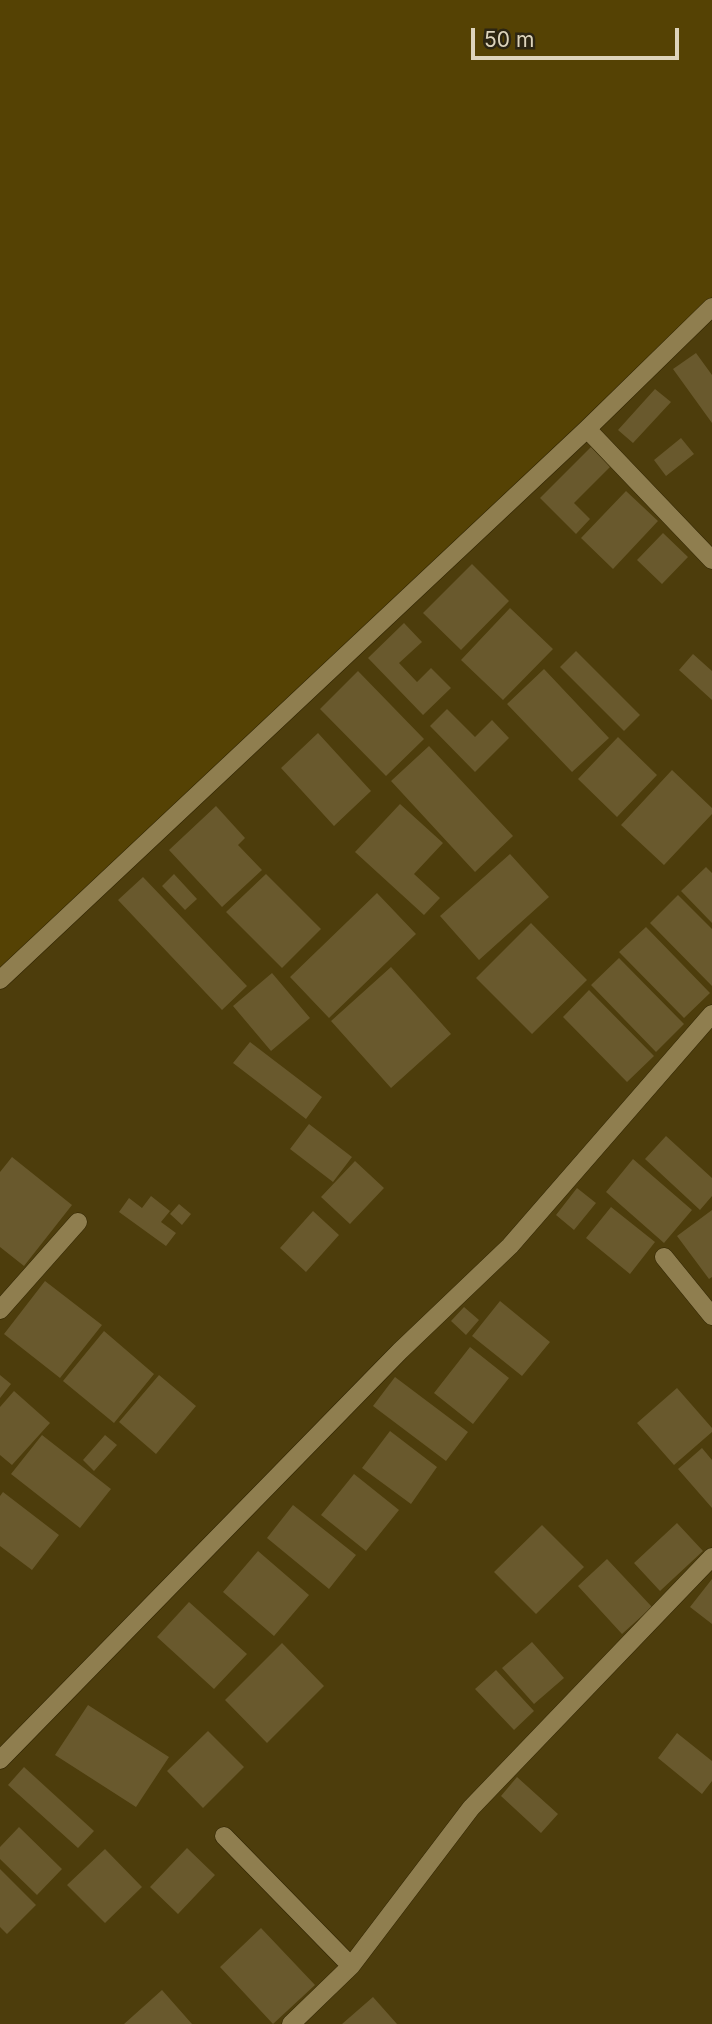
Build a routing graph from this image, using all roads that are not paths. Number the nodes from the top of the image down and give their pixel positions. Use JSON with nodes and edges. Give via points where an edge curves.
{"nodes":[{"id":1,"x":712,"y":307,"type":"edge"},
{"id":2,"x":587,"y":429,"type":"junction"},
{"id":3,"x":712,"y":560,"type":"edge"},
{"id":4,"x":0,"y":980,"type":"edge"},
{"id":5,"x":712,"y":1014,"type":"edge"},
{"id":6,"x":78,"y":1222,"type":"dead end"},
{"id":7,"x":664,"y":1257,"type":"dead end"},
{"id":8,"x":0,"y":1310,"type":"edge"},
{"id":9,"x":712,"y":1316,"type":"edge"},
{"id":10,"x":712,"y":1556,"type":"edge"},
{"id":11,"x":0,"y":1760,"type":"edge"},
{"id":12,"x":223,"y":1836,"type":"dead end"},
{"id":13,"x":351,"y":1966,"type":"junction"},
{"id":14,"x":291,"y":2024,"type":"edge"}],
"edges":[{"from":1,"to":2,"type":"street"},
{"from":2,"to":3,"type":"street"},
{"from":2,"to":4,"type":"street"},
{"from":5,"to":11,"type":"street","via":[[510,1246],[400,1351]]},
{"from":6,"to":8,"type":"street"},
{"from":7,"to":9,"type":"street"},
{"from":10,"to":13,"type":"street","via":[[471,1808]]},
{"from":12,"to":13,"type":"street"},
{"from":13,"to":14,"type":"street"}]}
